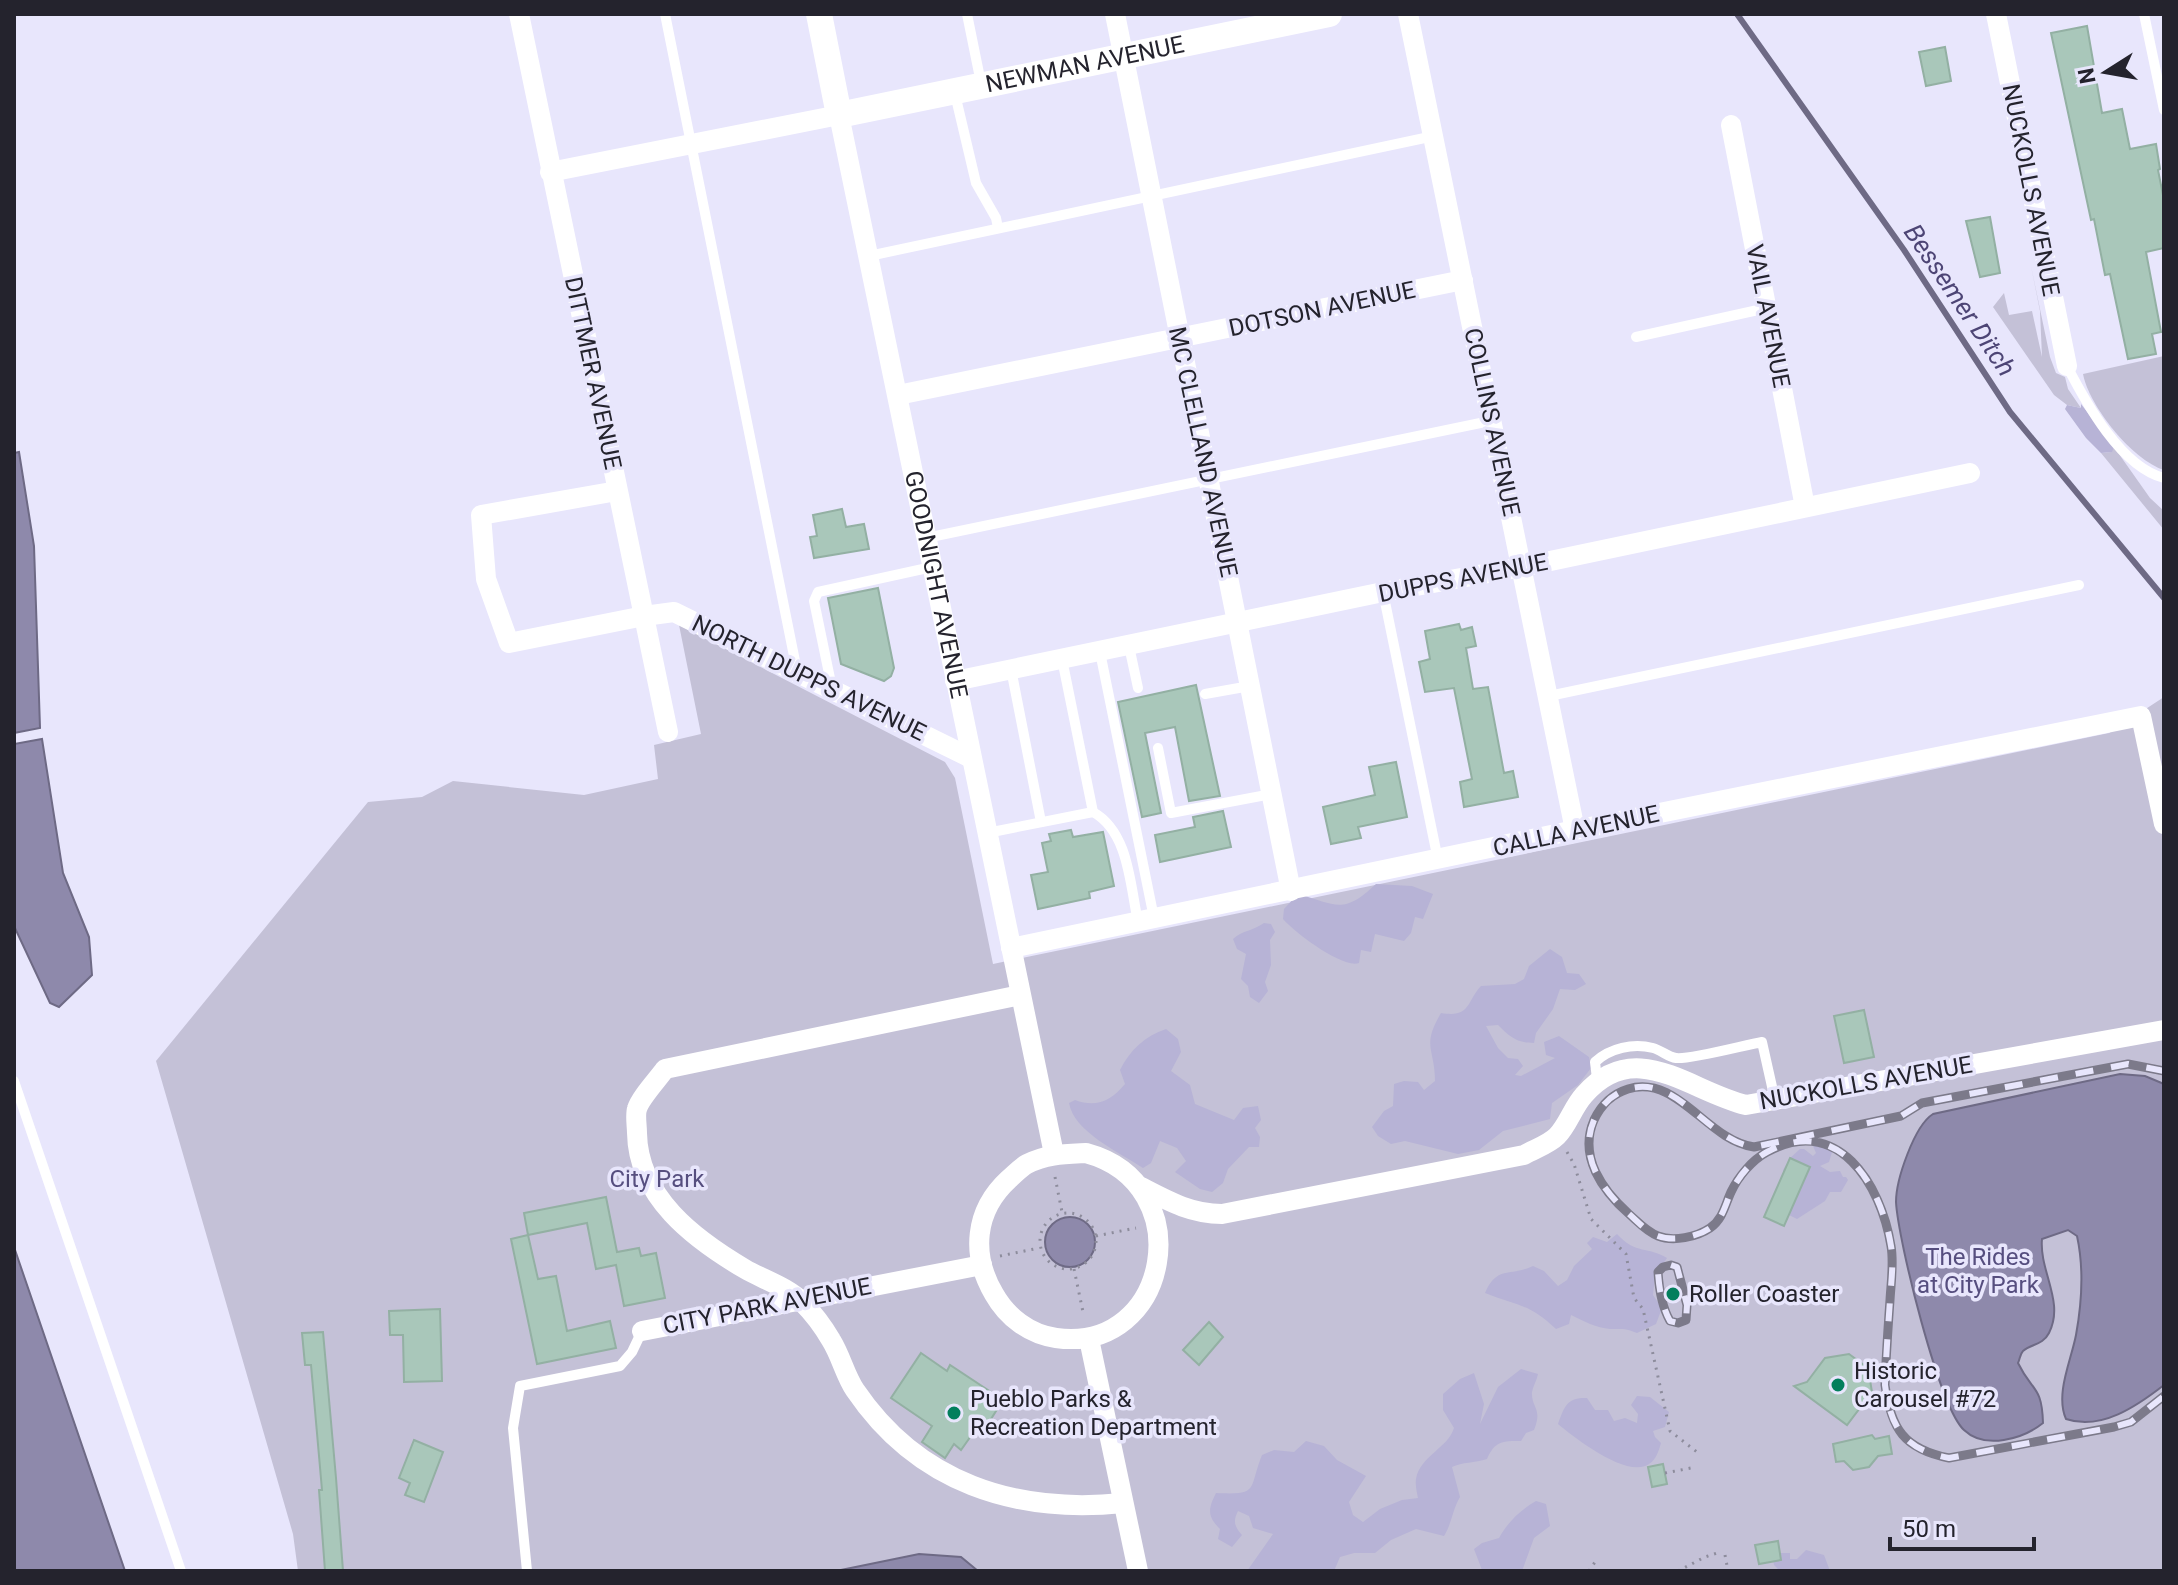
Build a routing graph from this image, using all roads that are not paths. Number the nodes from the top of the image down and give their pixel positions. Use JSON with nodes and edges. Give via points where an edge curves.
{"nodes":[{"id":1,"x":519,"y":14,"type":"edge"},
{"id":2,"x":665,"y":14,"type":"edge"},
{"id":3,"x":819,"y":14,"type":"edge"},
{"id":4,"x":967,"y":14,"type":"edge"},
{"id":5,"x":1115,"y":14,"type":"edge"},
{"id":6,"x":1329,"y":14,"type":"edge"},
{"id":7,"x":1408,"y":14,"type":"edge"},
{"id":8,"x":1996,"y":14,"type":"edge"},
{"id":9,"x":2144,"y":14,"type":"edge"},
{"id":10,"x":1263,"y":21,"type":"edge"},
{"id":11,"x":1123,"y":56,"type":"junction"},
{"id":12,"x":981,"y":85,"type":"junction"},
{"id":13,"x":955,"y":91,"type":"junction"},
{"id":14,"x":2164,"y":110,"type":"edge"},
{"id":15,"x":839,"y":115,"type":"junction"},
{"id":16,"x":1731,"y":125,"type":"dead end"},
{"id":17,"x":1434,"y":136,"type":"junction"},
{"id":18,"x":692,"y":145,"type":"junction"},
{"id":19,"x":550,"y":172,"type":"junction"},
{"id":20,"x":1150,"y":196,"type":"junction"},
{"id":21,"x":998,"y":228,"type":"junction"},
{"id":22,"x":869,"y":256,"type":"junction"},
{"id":23,"x":1463,"y":280,"type":"junction"},
{"id":24,"x":1767,"y":308,"type":"junction"},
{"id":25,"x":1636,"y":337,"type":"dead end"},
{"id":26,"x":1179,"y":339,"type":"junction"},
{"id":27,"x":2067,"y":366,"type":"joint"},
{"id":28,"x":898,"y":395,"type":"junction"},
{"id":29,"x":1490,"y":421,"type":"junction"},
{"id":30,"x":1970,"y":473,"type":"dead end"},
{"id":31,"x":2164,"y":478,"type":"edge"},
{"id":32,"x":1208,"y":479,"type":"junction"},
{"id":33,"x":617,"y":491,"type":"junction"},
{"id":34,"x":1805,"y":507,"type":"junction"},
{"id":35,"x":926,"y":538,"type":"junction"},
{"id":36,"x":932,"y":567,"type":"junction"},
{"id":37,"x":1522,"y":567,"type":"junction"},
{"id":38,"x":2079,"y":585,"type":"dead end"},
{"id":39,"x":1383,"y":592,"type":"junction"},
{"id":40,"x":644,"y":616,"type":"junction"},
{"id":41,"x":1238,"y":624,"type":"junction"},
{"id":42,"x":1129,"y":646,"type":"junction"},
{"id":43,"x":1100,"y":652,"type":"junction"},
{"id":44,"x":1062,"y":659,"type":"junction"},
{"id":45,"x":1011,"y":669,"type":"junction"},
{"id":46,"x":798,"y":673,"type":"junction"},
{"id":47,"x":955,"y":681,"type":"junction"},
{"id":48,"x":1250,"y":686,"type":"junction"},
{"id":49,"x":1138,"y":688,"type":"dead end"},
{"id":50,"x":832,"y":690,"type":"junction"},
{"id":51,"x":1205,"y":694,"type":"dead end"},
{"id":52,"x":1549,"y":696,"type":"junction"},
{"id":53,"x":668,"y":732,"type":"dead end"},
{"id":54,"x":1158,"y":748,"type":"dead end"},
{"id":55,"x":971,"y":758,"type":"junction"},
{"id":56,"x":1272,"y":794,"type":"junction"},
{"id":57,"x":1093,"y":812,"type":"junction"},
{"id":58,"x":1041,"y":822,"type":"junction"},
{"id":59,"x":2164,"y":824,"type":"edge"},
{"id":60,"x":1575,"y":830,"type":"junction"},
{"id":61,"x":987,"y":833,"type":"junction"},
{"id":62,"x":1139,"y":847,"type":"junction"},
{"id":63,"x":1123,"y":850,"type":"junction"},
{"id":64,"x":1438,"y":860,"type":"junction"},
{"id":65,"x":1291,"y":891,"type":"junction"},
{"id":66,"x":1146,"y":920,"type":"junction"},
{"id":67,"x":1011,"y":948,"type":"junction"},
{"id":68,"x":1020,"y":995,"type":"junction"},
{"id":69,"x":2164,"y":1030,"type":"edge"},
{"id":70,"x":1597,"y":1079,"type":"junction"},
{"id":71,"x":14,"y":1081,"type":"edge"},
{"id":72,"x":1775,"y":1100,"type":"junction"},
{"id":73,"x":1053,"y":1160,"type":"junction"},
{"id":74,"x":1141,"y":1187,"type":"junction"},
{"id":75,"x":987,"y":1261,"type":"junction"},
{"id":76,"x":801,"y":1300,"type":"junction"},
{"id":77,"x":642,"y":1331,"type":"joint"},
{"id":78,"x":1089,"y":1339,"type":"junction"},
{"id":79,"x":1123,"y":1503,"type":"junction"},
{"id":80,"x":181,"y":1571,"type":"edge"},
{"id":81,"x":527,"y":1571,"type":"edge"},
{"id":82,"x":1138,"y":1571,"type":"edge"}],
"edges":[{"from":1,"to":19,"type":"street","name":"DITTMER AVENUE"},
{"from":2,"to":18,"type":"lane"},
{"from":3,"to":15,"type":"street","name":"GOODNIGHT AVENUE"},
{"from":4,"to":12,"type":"lane"},
{"from":5,"to":11,"type":"street","name":"MC CLELLAND AVENUE"},
{"from":6,"to":10,"type":"street","name":"NEWMAN AVENUE"},
{"from":7,"to":17,"type":"street","name":"COLLINS AVENUE"},
{"from":8,"to":27,"type":"street","name":"NUCKOLLS AVENUE"},
{"from":9,"to":14,"type":"lane"},
{"from":10,"to":11,"type":"street","name":"NEWMAN AVENUE"},
{"from":11,"to":12,"type":"street","name":"NEWMAN AVENUE"},
{"from":11,"to":20,"type":"street","name":"MC CLELLAND AVENUE"},
{"from":12,"to":13,"type":"street","name":"NEWMAN AVENUE"},
{"from":13,"to":15,"type":"street","name":"NEWMAN AVENUE"},
{"from":13,"to":21,"type":"lane","via":[[976,183]]},
{"from":15,"to":18,"type":"street"},
{"from":15,"to":22,"type":"street","name":"GOODNIGHT AVENUE"},
{"from":16,"to":24,"type":"street","name":"VAIL AVENUE"},
{"from":17,"to":20,"type":"lane"},
{"from":17,"to":23,"type":"street","name":"COLLINS AVENUE"},
{"from":18,"to":19,"type":"street"},
{"from":18,"to":46,"type":"lane"},
{"from":19,"to":33,"type":"street","name":"DITTMER AVENUE"},
{"from":20,"to":21,"type":"lane"},
{"from":20,"to":26,"type":"street","name":"MC CLELLAND AVENUE"},
{"from":21,"to":22,"type":"lane"},
{"from":22,"to":28,"type":"street","name":"GOODNIGHT AVENUE"},
{"from":23,"to":26,"type":"street","name":"DOTSON AVENUE"},
{"from":23,"to":29,"type":"street","name":"COLLINS AVENUE"},
{"from":24,"to":25,"type":"lane"},
{"from":24,"to":34,"type":"street","name":"VAIL AVENUE"},
{"from":26,"to":28,"type":"street","name":"DOTSON AVENUE"},
{"from":26,"to":32,"type":"street","name":"MC CLELLAND AVENUE"},
{"from":27,"to":31,"type":"lane","via":[[2092,412],[2128,456]]},
{"from":28,"to":35,"type":"street","name":"GOODNIGHT AVENUE"},
{"from":29,"to":32,"type":"lane"},
{"from":29,"to":37,"type":"street","name":"COLLINS AVENUE"},
{"from":30,"to":34,"type":"street","name":"DUPPS AVENUE"},
{"from":32,"to":35,"type":"lane"},
{"from":32,"to":41,"type":"street","name":"MC CLELLAND AVENUE"},
{"from":33,"to":40,"type":"street","name":"DITTMER AVENUE"},
{"from":33,"to":40,"type":"street","name":"NORTH DUPPS AVENUE","via":[[481,515],[486,579],[509,643]]},
{"from":34,"to":37,"type":"street","name":"DUPPS AVENUE"},
{"from":35,"to":36,"type":"street","name":"GOODNIGHT AVENUE"},
{"from":36,"to":47,"type":"street","name":"GOODNIGHT AVENUE"},
{"from":36,"to":50,"type":"lane","via":[[825,589],[814,596]]},
{"from":37,"to":39,"type":"street","name":"DUPPS AVENUE"},
{"from":37,"to":52,"type":"street","name":"COLLINS AVENUE"},
{"from":38,"to":52,"type":"lane"},
{"from":39,"to":41,"type":"street","name":"DUPPS AVENUE"},
{"from":39,"to":64,"type":"lane"},
{"from":40,"to":46,"type":"street","name":"NORTH DUPPS AVENUE","via":[[674,612]]},
{"from":40,"to":53,"type":"street","name":"DITTMER AVENUE"},
{"from":41,"to":42,"type":"street","name":"DUPPS AVENUE"},
{"from":41,"to":48,"type":"street","name":"MC CLELLAND AVENUE"},
{"from":42,"to":43,"type":"street","name":"DUPPS AVENUE"},
{"from":42,"to":49,"type":"lane"},
{"from":43,"to":44,"type":"street","name":"DUPPS AVENUE"},
{"from":43,"to":62,"type":"lane"},
{"from":44,"to":45,"type":"street","name":"DUPPS AVENUE"},
{"from":44,"to":57,"type":"lane"},
{"from":45,"to":47,"type":"street","name":"DUPPS AVENUE"},
{"from":45,"to":58,"type":"lane"},
{"from":46,"to":50,"type":"street","name":"NORTH DUPPS AVENUE"},
{"from":47,"to":55,"type":"street","name":"GOODNIGHT AVENUE"},
{"from":48,"to":51,"type":"lane"},
{"from":48,"to":56,"type":"street","name":"MC CLELLAND AVENUE"},
{"from":50,"to":55,"type":"street","name":"NORTH DUPPS AVENUE"},
{"from":52,"to":60,"type":"street","name":"COLLINS AVENUE"},
{"from":54,"to":56,"type":"lane","via":[[1171,813]]},
{"from":55,"to":61,"type":"street","name":"GOODNIGHT AVENUE"},
{"from":56,"to":65,"type":"street","name":"MC CLELLAND AVENUE"},
{"from":57,"to":58,"type":"lane"},
{"from":57,"to":63,"type":"lane","via":[[1105,818]]},
{"from":58,"to":61,"type":"lane"},
{"from":59,"to":60,"type":"street","name":"CALLA AVENUE","via":[[2141,716]]},
{"from":60,"to":64,"type":"street","name":"CALLA AVENUE"},
{"from":61,"to":67,"type":"street","name":"GOODNIGHT AVENUE"},
{"from":62,"to":63,"type":"lane"},
{"from":62,"to":66,"type":"lane"},
{"from":63,"to":66,"type":"lane"},
{"from":64,"to":65,"type":"street","name":"CALLA AVENUE"},
{"from":65,"to":66,"type":"street","name":"CALLA AVENUE"},
{"from":66,"to":67,"type":"street","name":"CALLA AVENUE"},
{"from":67,"to":68,"type":"street","name":"GOODNIGHT AVENUE"},
{"from":68,"to":73,"type":"street","name":"GOODNIGHT AVENUE"},
{"from":68,"to":76,"type":"street","via":[[665,1069],[637,1109],[637,1146],[648,1182],[697,1238]]},
{"from":69,"to":72,"type":"street","name":"NUCKOLLS AVENUE"},
{"from":70,"to":72,"type":"street","name":"NUCKOLLS AVENUE","via":[[1641,1067],[1669,1073],[1736,1103]]},
{"from":70,"to":72,"type":"lane","via":[[1595,1062],[1618,1049],[1652,1048],[1677,1058],[1762,1042]]},
{"from":70,"to":74,"type":"street","via":[[1557,1136],[1524,1155],[1222,1214],[1181,1208]]},
{"from":71,"to":80,"type":"lane"},
{"from":73,"to":74,"type":"street","via":[[1086,1153],[1105,1158]]},
{"from":73,"to":75,"type":"street","via":[[1026,1164],[995,1192],[978,1239]]},
{"from":74,"to":78,"type":"street","via":[[1160,1234],[1149,1290],[1111,1330]]},
{"from":75,"to":76,"type":"street","name":"CITY PARK AVENUE"},
{"from":75,"to":78,"type":"street","via":[[982,1275],[1002,1309],[1027,1329],[1044,1336]]},
{"from":76,"to":77,"type":"street","name":"CITY PARK AVENUE"},
{"from":76,"to":79,"type":"street","via":[[884,1429],[928,1464],[982,1492],[1040,1505]]},
{"from":77,"to":81,"type":"lane","name":"CITY PARK AVENUE","via":[[620,1366],[520,1386],[513,1428]]},
{"from":78,"to":79,"type":"street"},
{"from":79,"to":82,"type":"street"}]}
